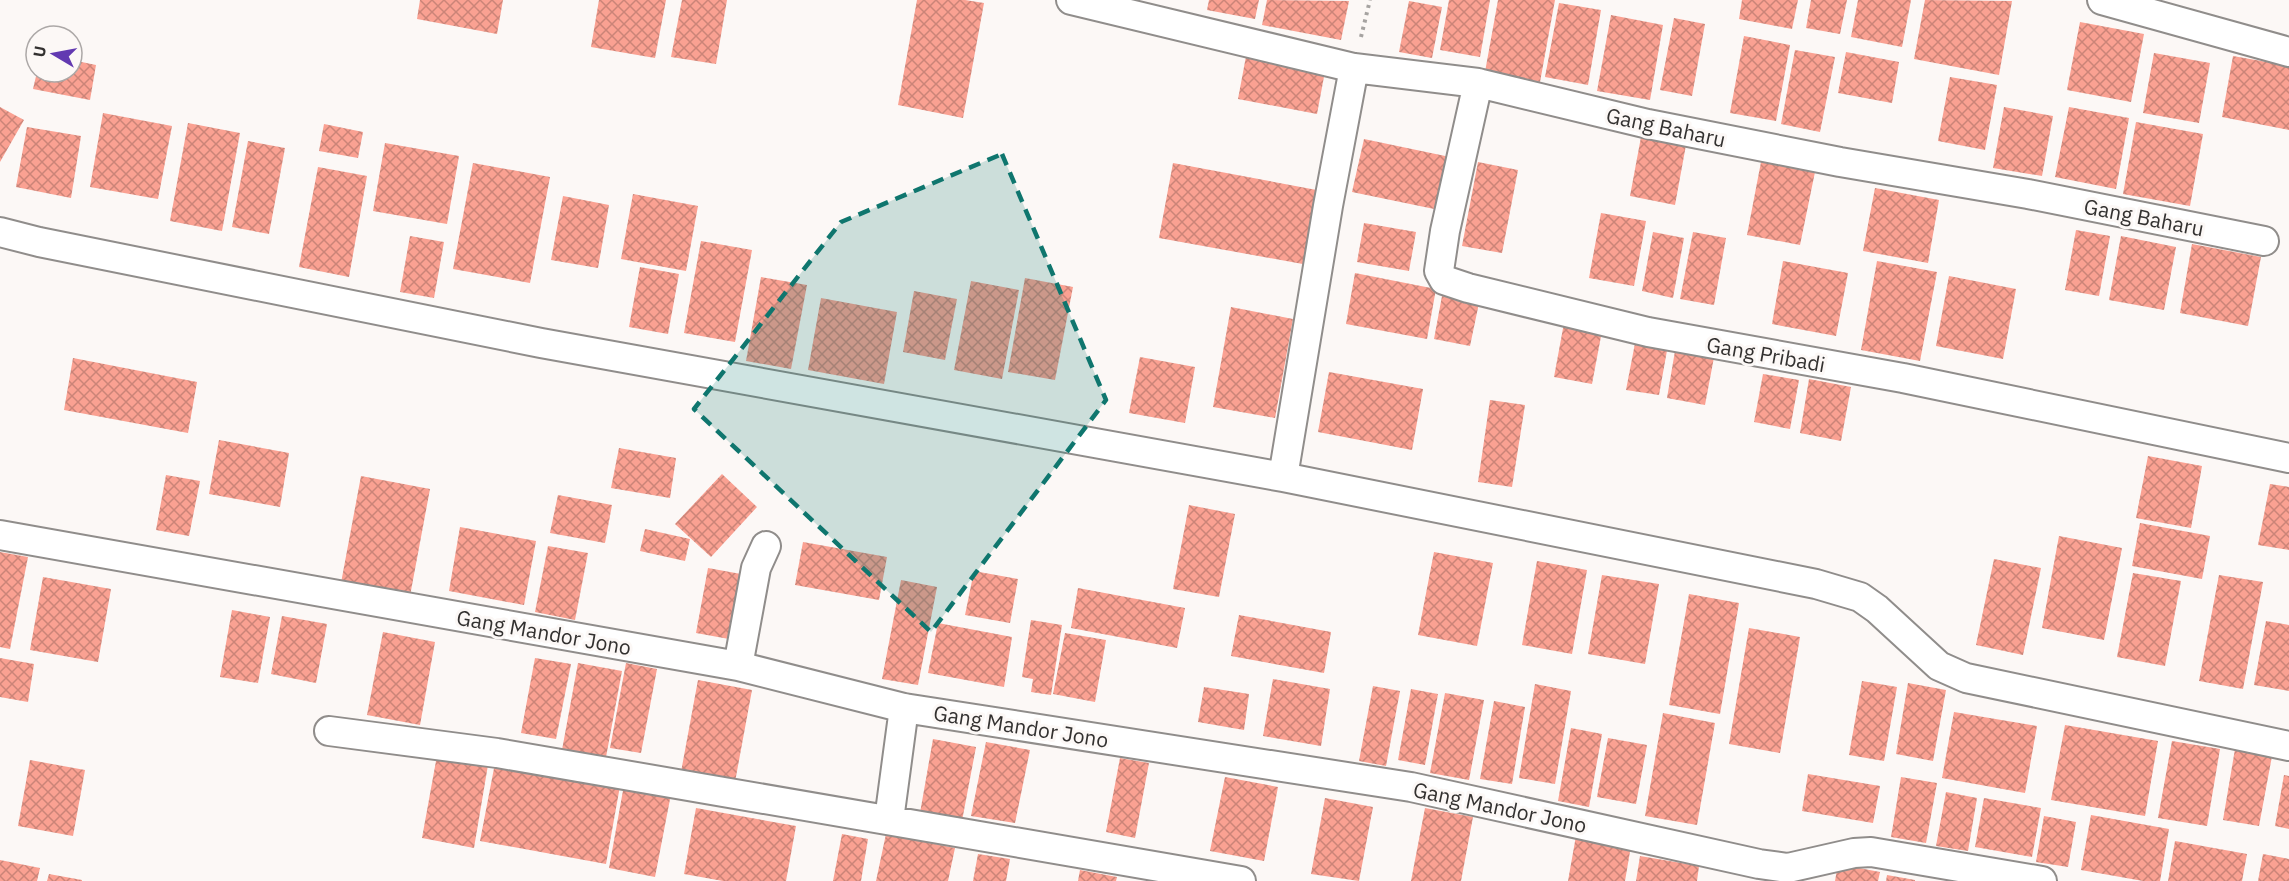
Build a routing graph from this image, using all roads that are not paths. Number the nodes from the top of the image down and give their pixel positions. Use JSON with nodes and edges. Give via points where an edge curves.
{"nodes":[{"id":1,"x":1071,"y":0,"type":"edge"},
{"id":2,"x":2102,"y":0,"type":"edge"},
{"id":3,"x":2289,"y":52,"type":"edge"},
{"id":4,"x":1354,"y":68,"type":"junction"},
{"id":5,"x":1478,"y":83,"type":"junction"},
{"id":6,"x":0,"y":232,"type":"edge"},
{"id":7,"x":2264,"y":241,"type":"dead end"},
{"id":8,"x":2289,"y":458,"type":"edge"},
{"id":9,"x":1283,"y":477,"type":"junction"},
{"id":10,"x":0,"y":535,"type":"edge"},
{"id":11,"x":766,"y":546,"type":"dead end"},
{"id":12,"x":738,"y":666,"type":"junction"},
{"id":13,"x":904,"y":708,"type":"junction"},
{"id":14,"x":329,"y":731,"type":"dead end"},
{"id":15,"x":2289,"y":746,"type":"edge"},
{"id":16,"x":889,"y":820,"type":"junction"},
{"id":17,"x":1241,"y":881,"type":"edge"},
{"id":18,"x":2042,"y":881,"type":"edge"}],
"edges":[{"from":1,"to":4,"type":"street","name":"Gang Baharu"},
{"from":2,"to":3,"type":"street"},
{"from":4,"to":5,"type":"street","name":"Gang Baharu"},
{"from":4,"to":9,"type":"street"},
{"from":5,"to":7,"type":"street","name":"Gang Baharu","via":[[1648,124]]},
{"from":5,"to":8,"type":"street","name":"Gang Pribadi","via":[[1445,231],[1439,271],[1444,280],[1648,332],[1903,378]]},
{"from":6,"to":9,"type":"street","via":[[542,343]]},
{"from":9,"to":15,"type":"street","via":[[1815,584],[1860,597],[1939,666],[1966,678]]},
{"from":10,"to":12,"type":"street","name":"Gang Mandor Jono"},
{"from":11,"to":12,"type":"street","via":[[754,577]]},
{"from":12,"to":13,"type":"street","name":"Gang Mandor Jono"},
{"from":13,"to":16,"type":"street"},
{"from":13,"to":18,"type":"street","name":"Gang Mandor Jono","via":[[1411,787],[1759,864],[1788,868],[1871,852]]},
{"from":14,"to":16,"type":"street","via":[[497,753]]},
{"from":16,"to":17,"type":"street"}]}
